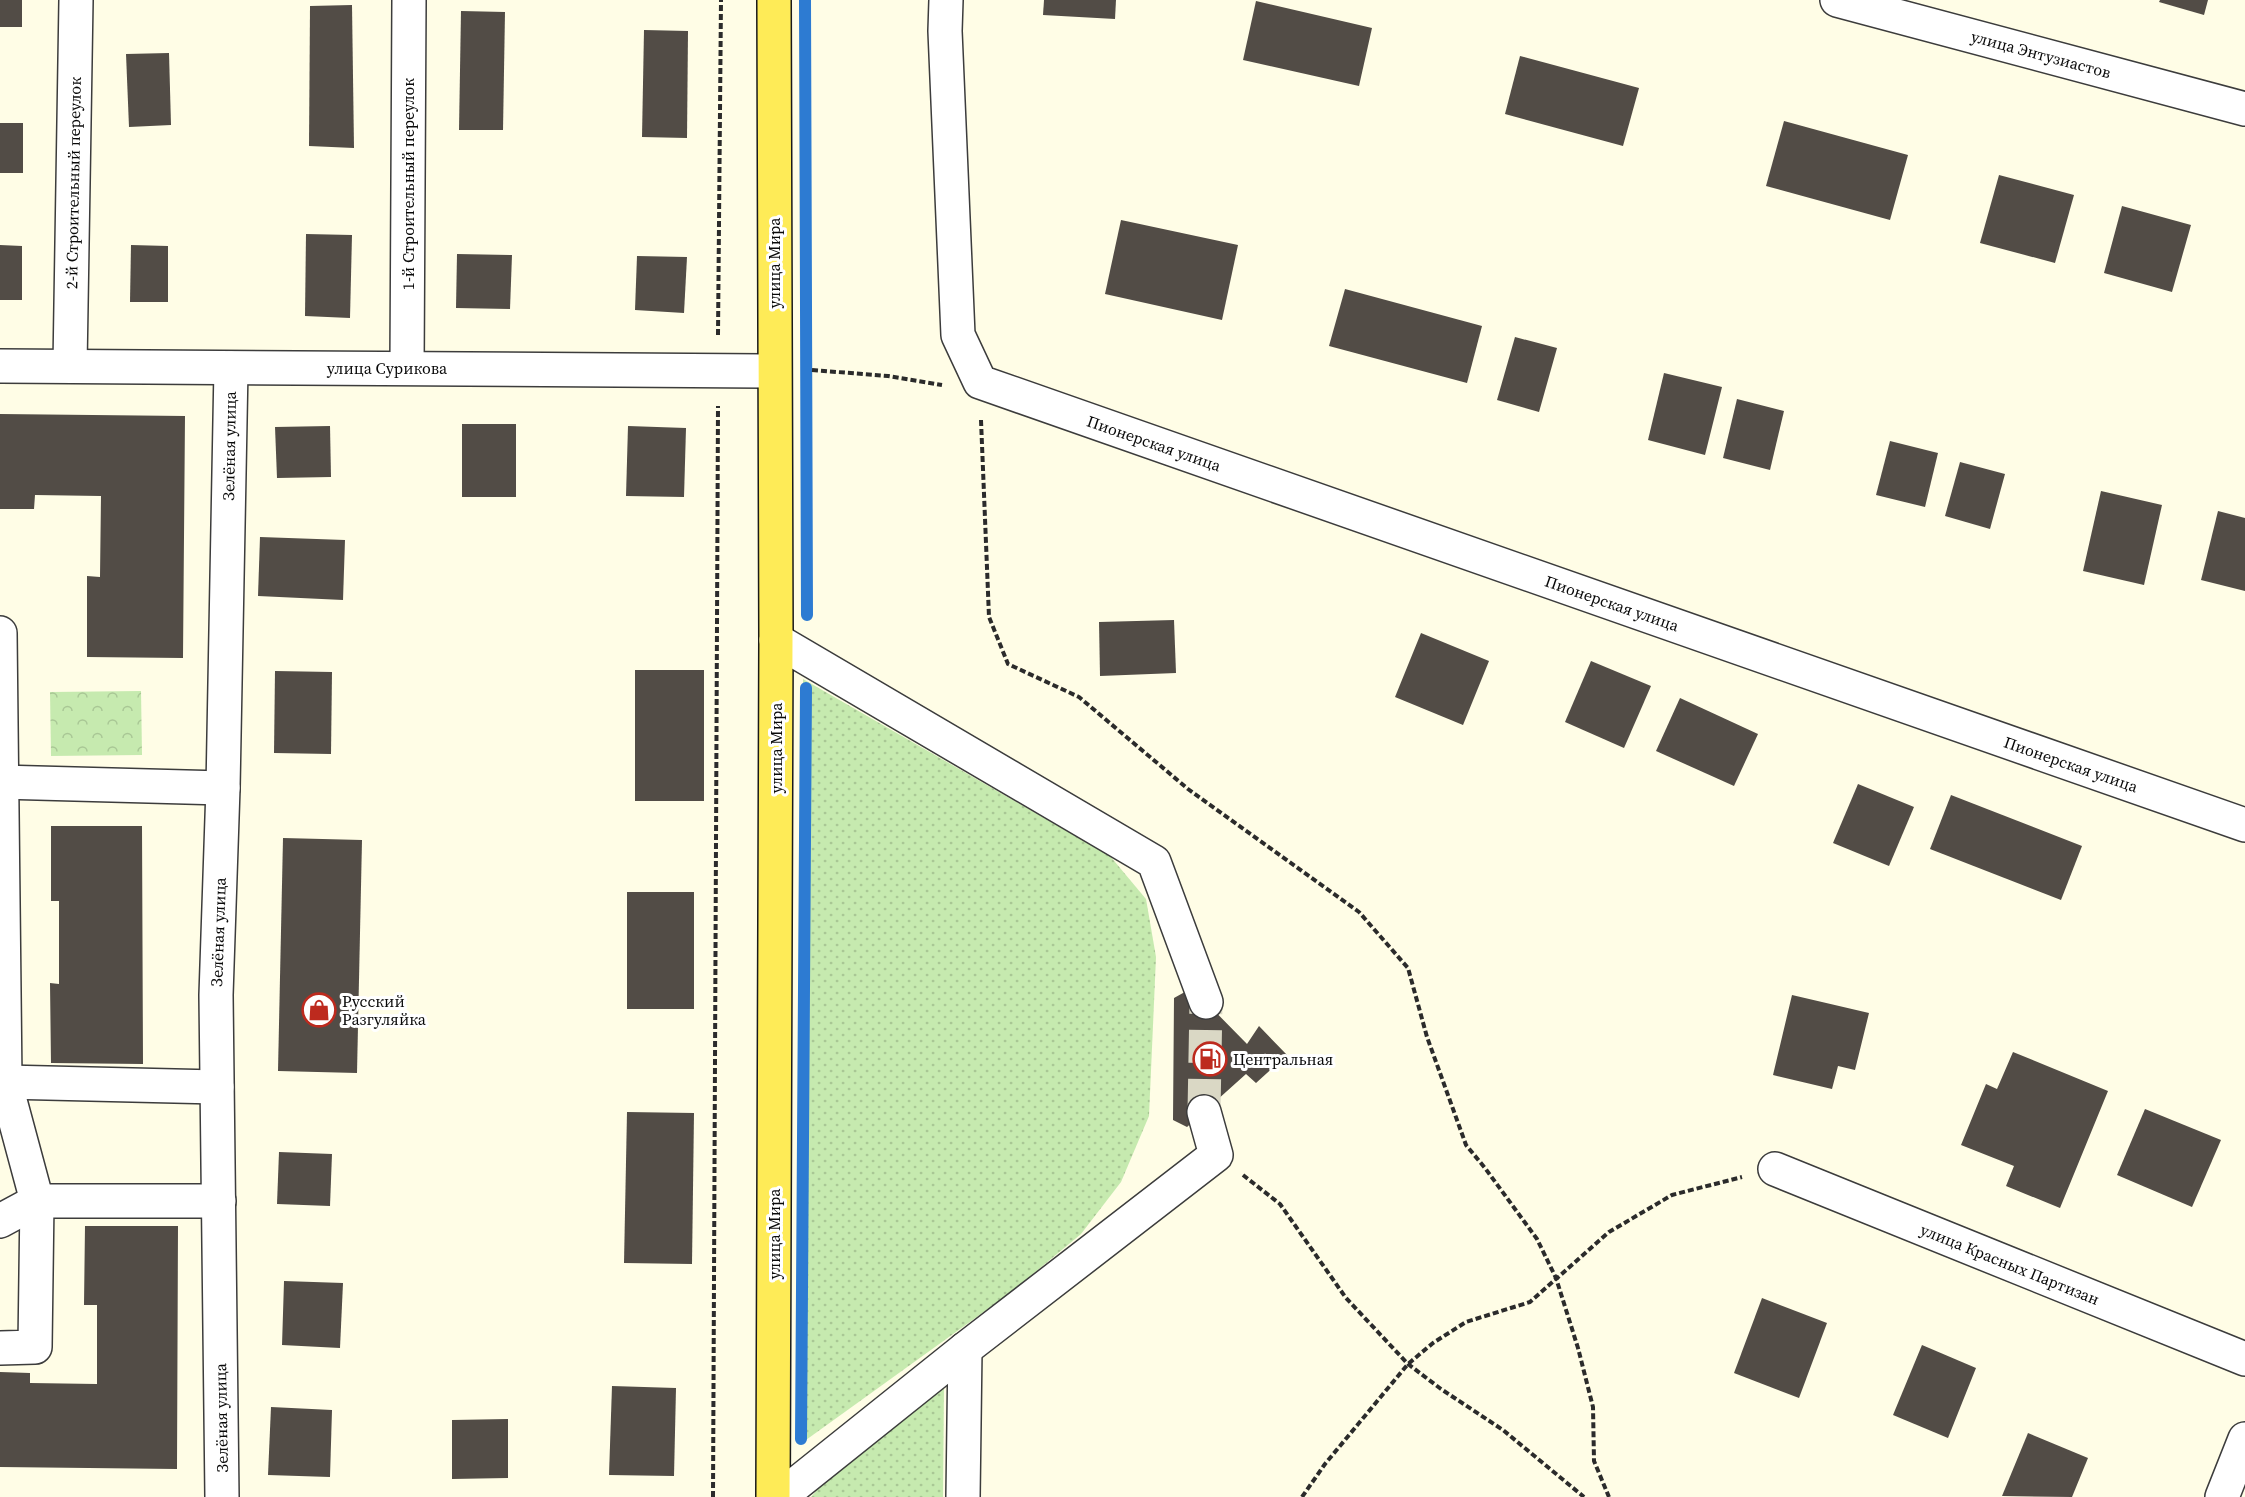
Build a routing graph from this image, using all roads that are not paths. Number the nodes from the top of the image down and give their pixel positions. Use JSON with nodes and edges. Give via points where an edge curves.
{"nodes":[{"id":1,"x":76,"y":0,"type":"edge"},
{"id":2,"x":409,"y":0,"type":"edge"},
{"id":3,"x":774,"y":0,"type":"edge"},
{"id":4,"x":946,"y":0,"type":"edge"},
{"id":5,"x":1837,"y":0,"type":"edge"},
{"id":6,"x":2245,"y":109,"type":"edge"},
{"id":7,"x":0,"y":366,"type":"edge"},
{"id":8,"x":70,"y":366,"type":"junction"},
{"id":9,"x":231,"y":368,"type":"junction"},
{"id":10,"x":407,"y":368,"type":"junction"},
{"id":11,"x":774,"y":371,"type":"junction"},
{"id":12,"x":0,"y":633,"type":"edge"},
{"id":13,"x":776,"y":640,"type":"junction"},
{"id":14,"x":0,"y":782,"type":"edge"},
{"id":15,"x":224,"y":788,"type":"junction"},
{"id":16,"x":2245,"y":825,"type":"edge"},
{"id":17,"x":1206,"y":1002,"type":"tunnel mouth"},
{"id":18,"x":2,"y":1081,"type":"edge"},
{"id":19,"x":217,"y":1087,"type":"junction"},
{"id":20,"x":1203,"y":1112,"type":"tunnel mouth"},
{"id":21,"x":1775,"y":1169,"type":"road end"},
{"id":22,"x":37,"y":1201,"type":"junction"},
{"id":23,"x":219,"y":1201,"type":"junction"},
{"id":24,"x":0,"y":1221,"type":"edge"},
{"id":25,"x":0,"y":1347,"type":"edge"},
{"id":26,"x":964,"y":1349,"type":"junction"},
{"id":27,"x":2245,"y":1359,"type":"edge"},
{"id":28,"x":2245,"y":1439,"type":"edge"},
{"id":29,"x":222,"y":1497,"type":"edge"},
{"id":30,"x":773,"y":1497,"type":"edge"},
{"id":31,"x":780,"y":1497,"type":"edge"},
{"id":32,"x":963,"y":1497,"type":"edge"},
{"id":33,"x":2222,"y":1497,"type":"edge"}],
"edges":[{"from":1,"to":8,"type":"street","name":"2-й Строительный переулок"},
{"from":2,"to":10,"type":"street","name":"1-й Строительный переулок"},
{"from":3,"to":11,"type":"main road","name":"улица Мира"},
{"from":4,"to":16,"type":"street","name":"Пионерская улица","via":[[958,334],[980,382]]},
{"from":5,"to":6,"type":"street","name":"улица Энтузиастов"},
{"from":7,"to":8,"type":"street","name":"улица Сурикова"},
{"from":8,"to":9,"type":"street","name":"улица Сурикова"},
{"from":9,"to":10,"type":"street","name":"улица Сурикова"},
{"from":9,"to":15,"type":"street","name":"Зелёная улица"},
{"from":10,"to":11,"type":"street","name":"улица Сурикова"},
{"from":11,"to":13,"type":"main road","name":"улица Мира"},
{"from":12,"to":14,"type":"street"},
{"from":13,"to":17,"type":"street","via":[[1154,862]]},
{"from":13,"to":30,"type":"main road","name":"улица Мира"},
{"from":14,"to":15,"type":"street"},
{"from":14,"to":18,"type":"street"},
{"from":15,"to":19,"type":"street","name":"Зелёная улица","via":[[216,994]]},
{"from":18,"to":19,"type":"street"},
{"from":18,"to":22,"type":"street"},
{"from":19,"to":23,"type":"street","name":"Зелёная улица"},
{"from":20,"to":26,"type":"street","via":[[1216,1155]]},
{"from":21,"to":27,"type":"street","name":"улица Красных Партизан"},
{"from":22,"to":23,"type":"street"},
{"from":22,"to":24,"type":"street"},
{"from":22,"to":25,"type":"street","via":[[35,1347]]},
{"from":23,"to":29,"type":"street","name":"Зелёная улица"},
{"from":26,"to":31,"type":"street"},
{"from":26,"to":32,"type":"street"},
{"from":28,"to":33,"type":"street"}]}
